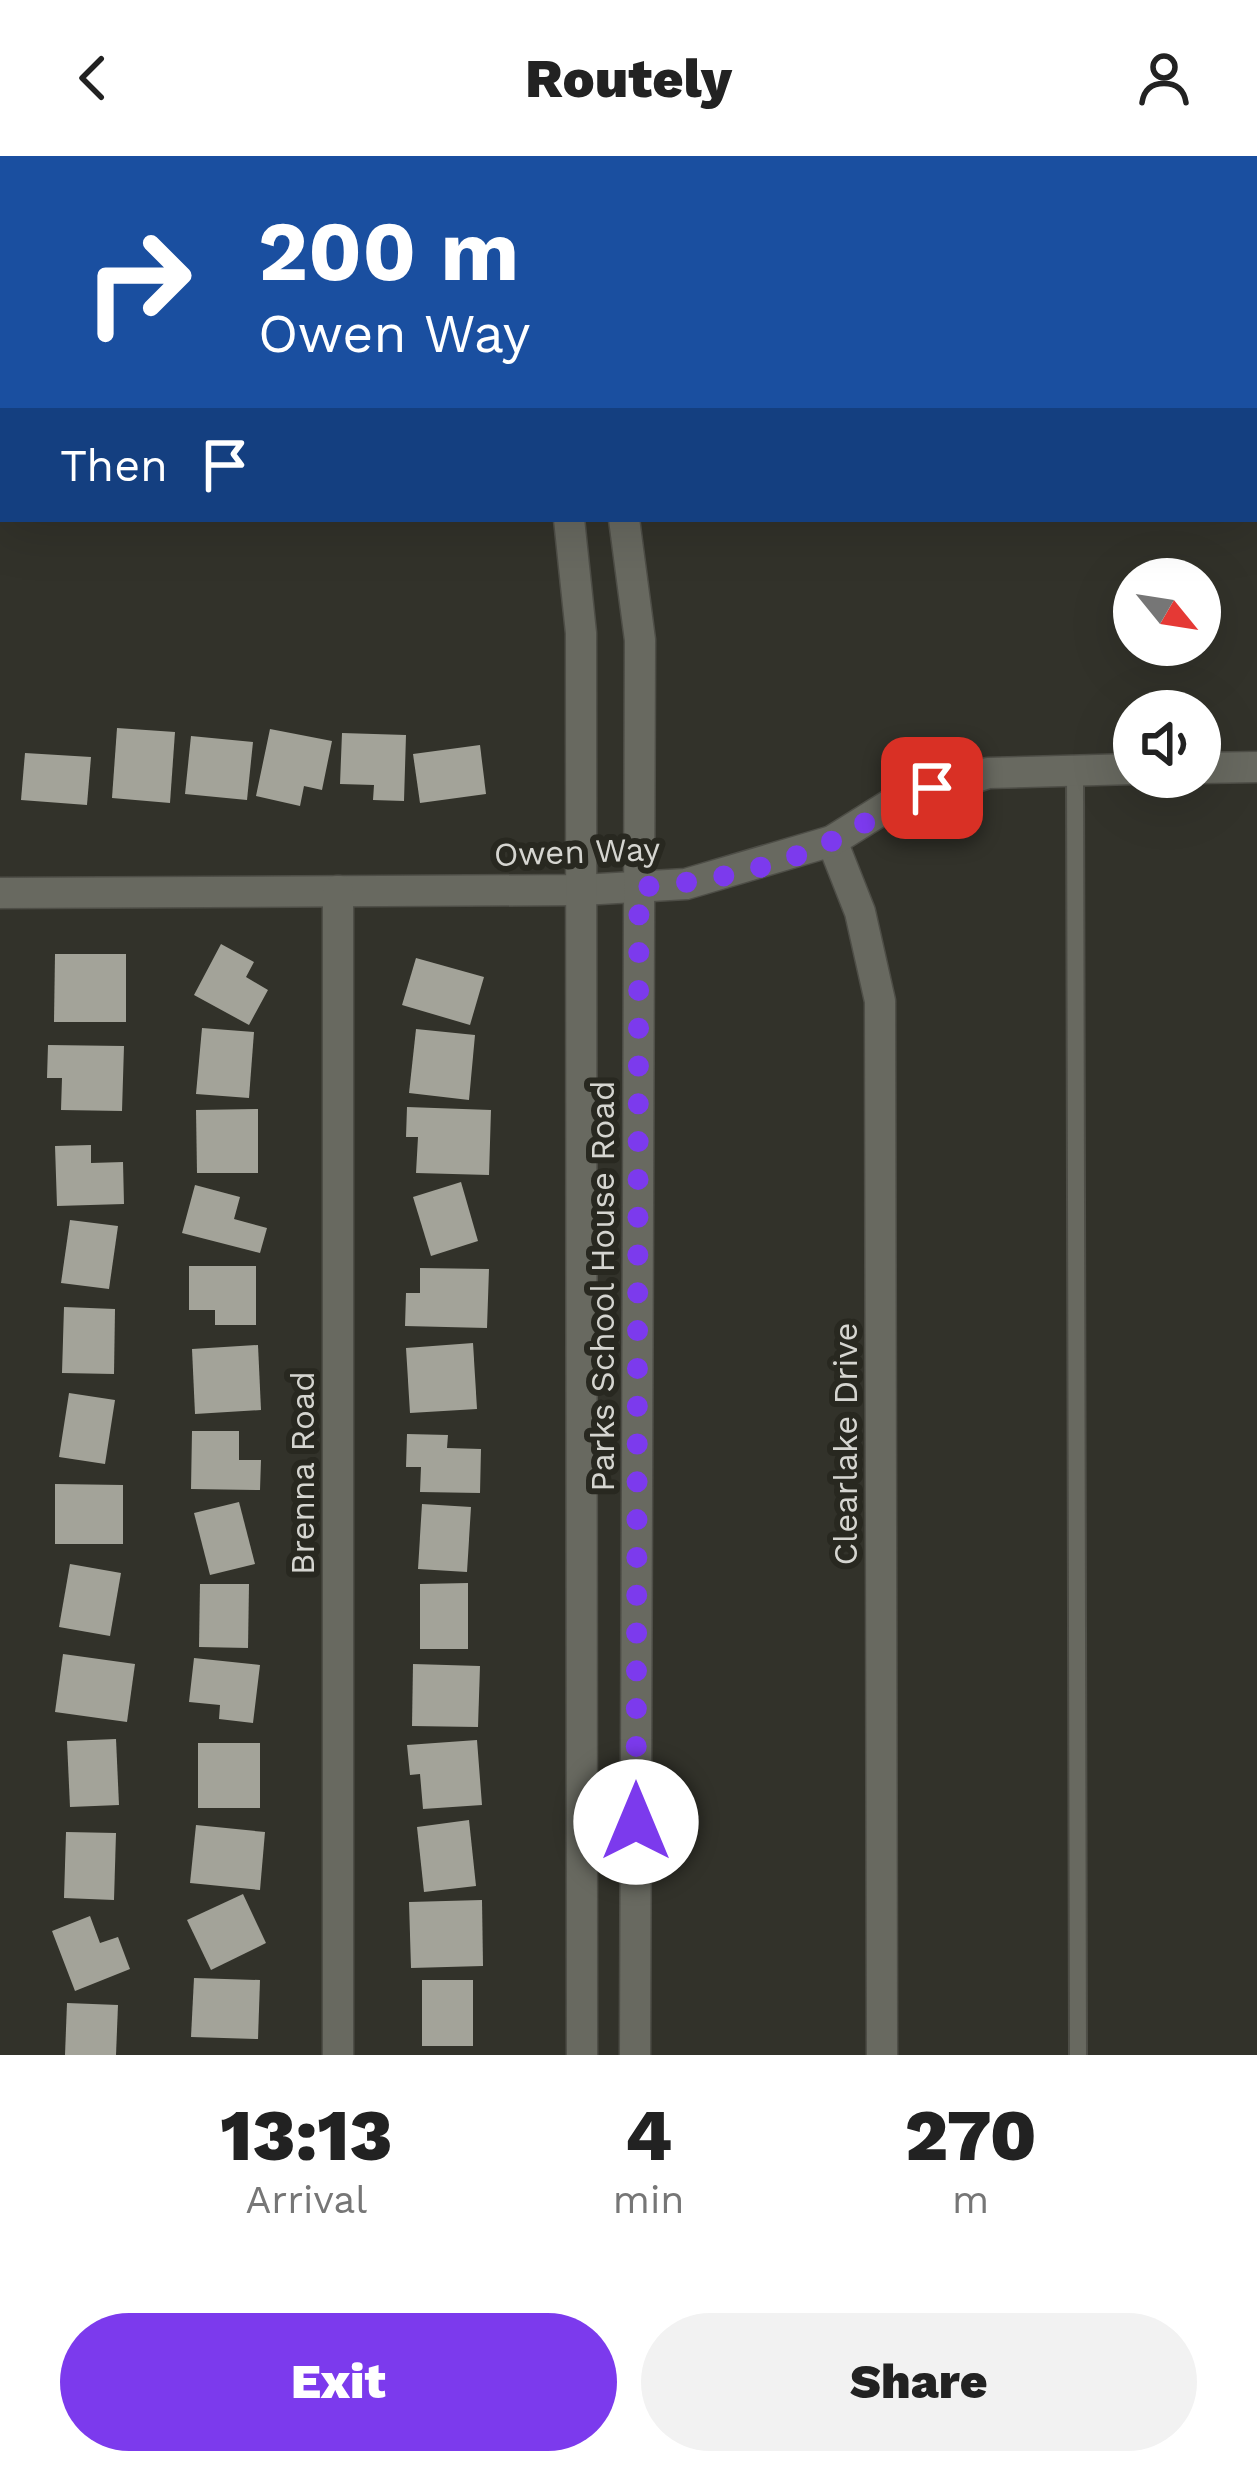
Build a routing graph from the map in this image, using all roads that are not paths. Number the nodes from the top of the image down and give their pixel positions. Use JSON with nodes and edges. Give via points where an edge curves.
{"nodes":[{"id":1,"x":569,"y":522,"type":"edge"},
{"id":2,"x":624,"y":522,"type":"edge"},
{"id":3,"x":1257,"y":767,"type":"edge"},
{"id":4,"x":1221,"y":768,"type":"edge"},
{"id":5,"x":1075,"y":769,"type":"junction"},
{"id":6,"x":1113,"y":769,"type":"edge"},
{"id":7,"x":832,"y":841,"type":"junction"},
{"id":8,"x":639,"y":887,"type":"junction"},
{"id":9,"x":582,"y":890,"type":"junction"},
{"id":10,"x":338,"y":891,"type":"junction"},
{"id":11,"x":0,"y":893,"type":"edge"},
{"id":12,"x":338,"y":2055,"type":"edge"},
{"id":13,"x":582,"y":2055,"type":"edge"},
{"id":14,"x":635,"y":2055,"type":"edge"},
{"id":15,"x":881,"y":2055,"type":"edge"},
{"id":16,"x":1078,"y":2055,"type":"edge"}],
"edges":[{"from":1,"to":9,"type":"street","name":"Parks School House Road","via":[[581,633]]},
{"from":2,"to":8,"type":"street","name":"Parks School House Road","via":[[640,640]]},
{"from":3,"to":4,"type":"street"},
{"from":5,"to":6,"type":"street","name":"Owen Way"},
{"from":5,"to":7,"type":"street","name":"Owen Way","via":[[988,773],[932,788]]},
{"from":5,"to":16,"type":"lane"},
{"from":7,"to":8,"type":"street","name":"Owen Way","via":[[686,884]]},
{"from":7,"to":15,"type":"street","name":"Clearlake Drive","via":[[860,912],[880,1001]]},
{"from":8,"to":9,"type":"street","name":"Owen Way"},
{"from":8,"to":14,"type":"street","name":"Parks School House Road"},
{"from":9,"to":10,"type":"street","name":"Owen Way"},
{"from":9,"to":13,"type":"street","name":"Parks School House Road"},
{"from":10,"to":11,"type":"street","name":"Owen Way"},
{"from":10,"to":12,"type":"street","name":"Brenna Road"}]}
